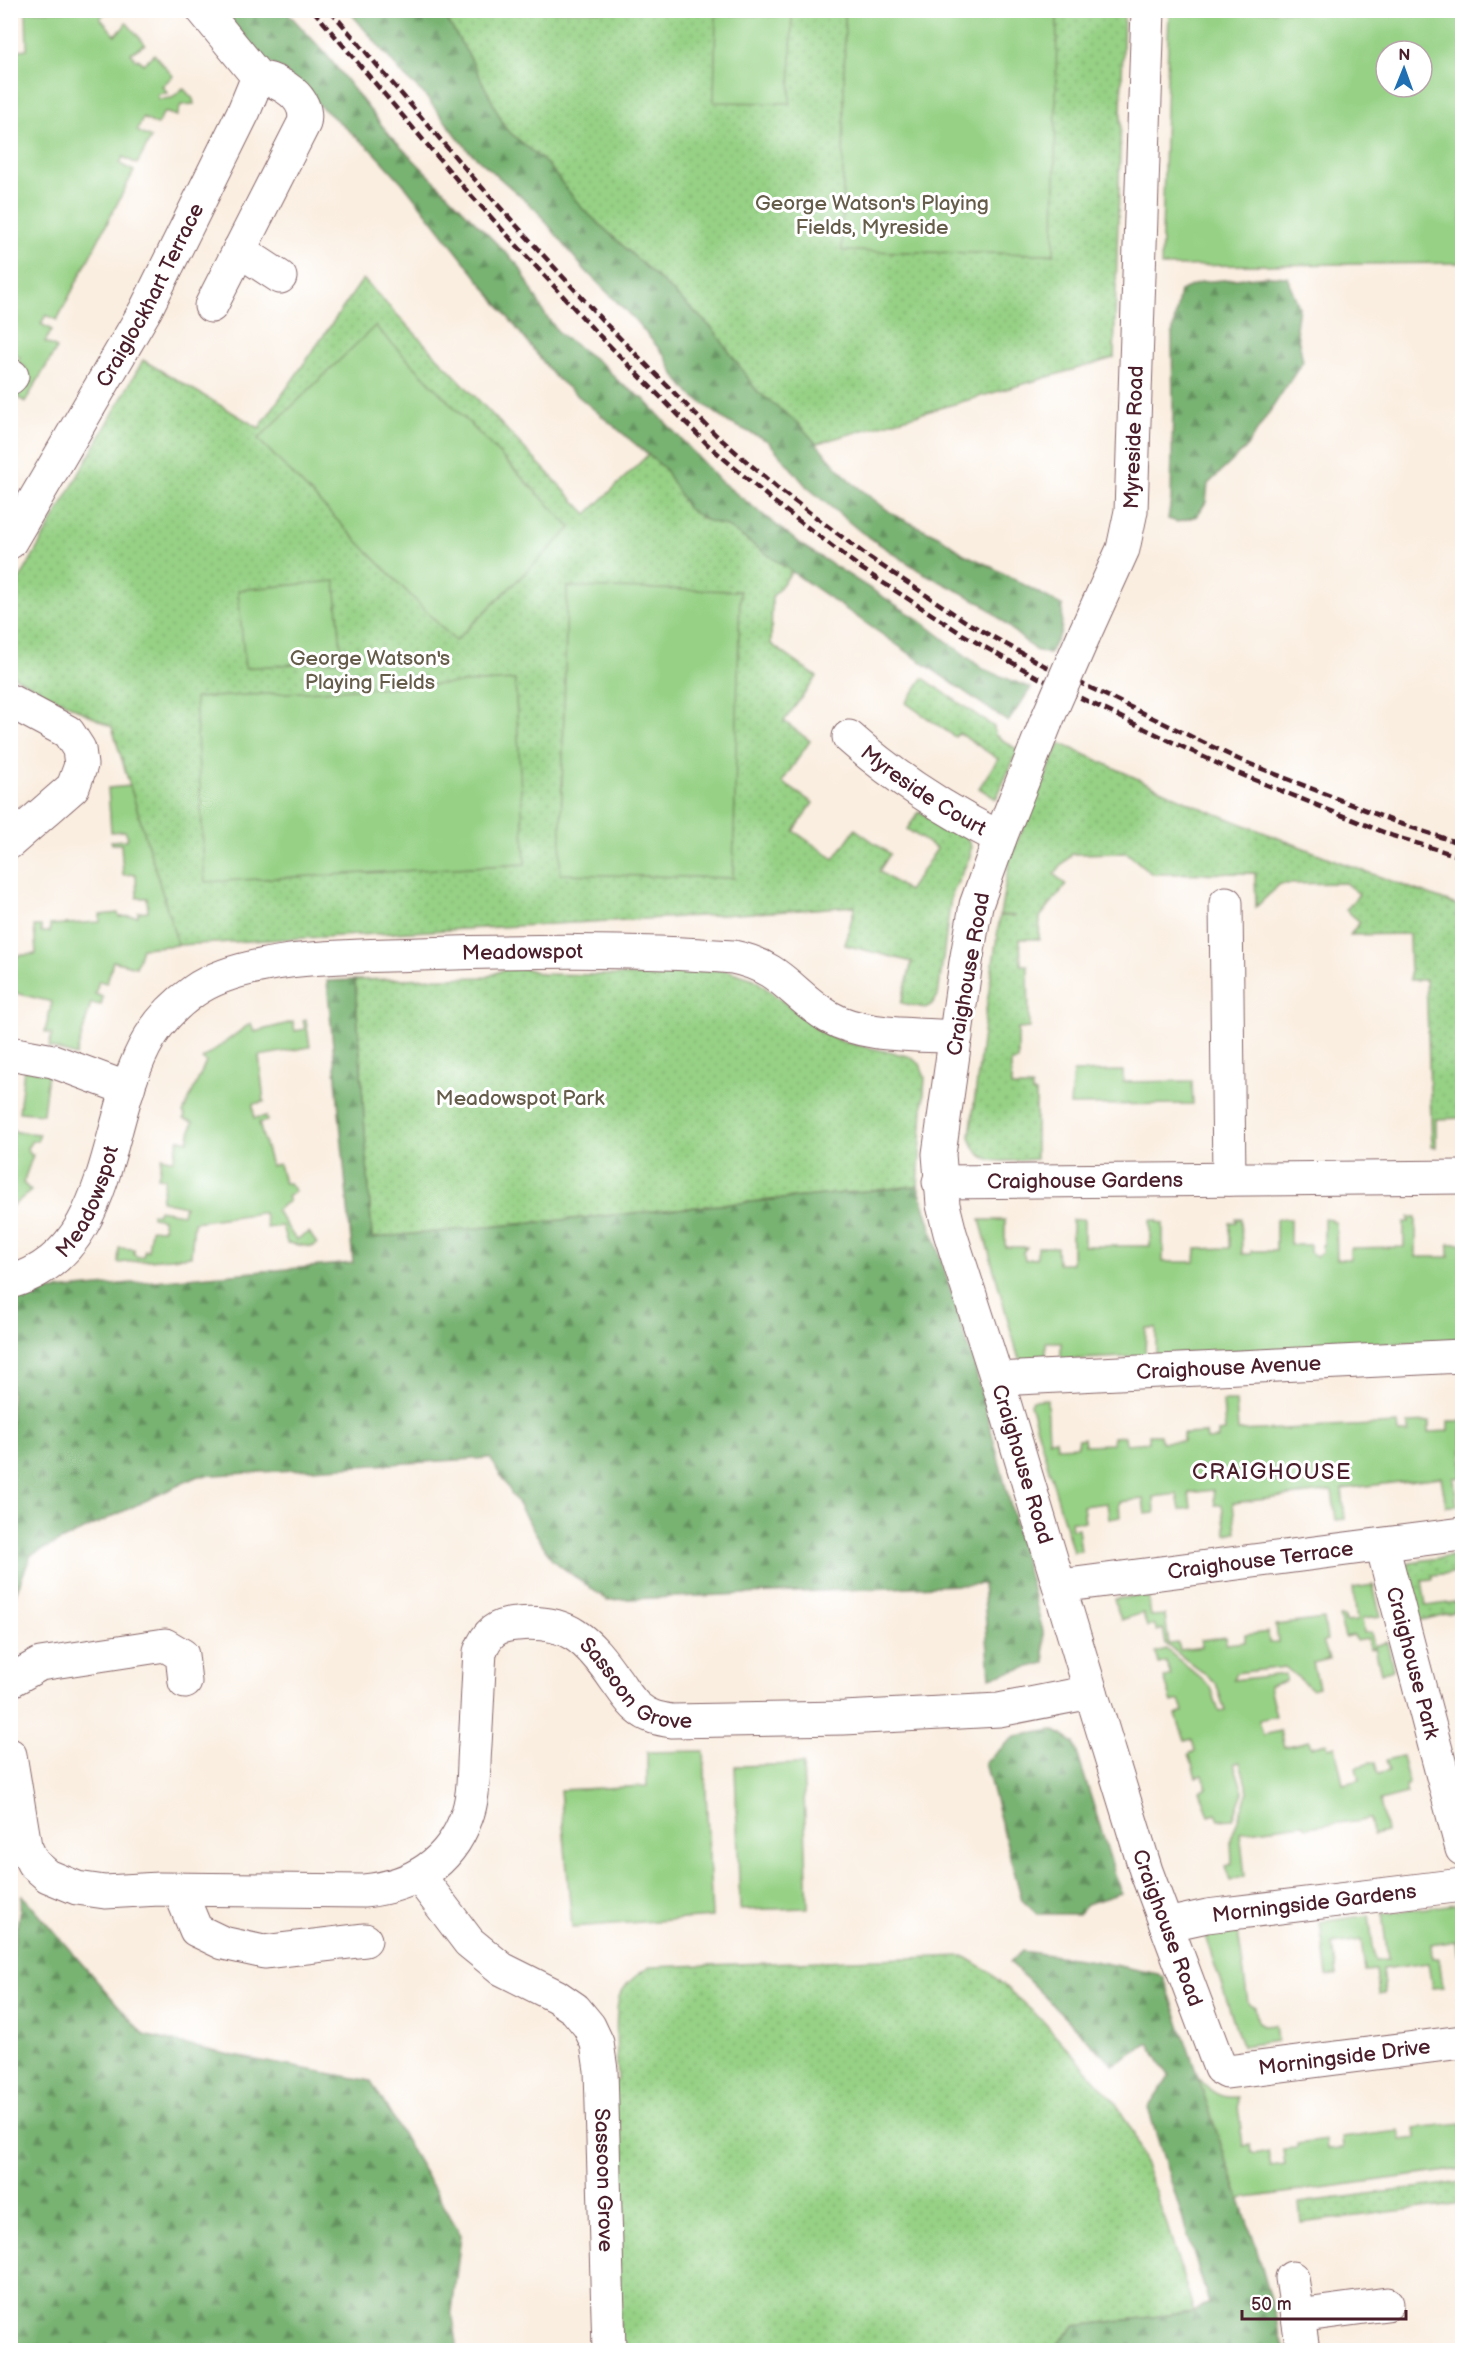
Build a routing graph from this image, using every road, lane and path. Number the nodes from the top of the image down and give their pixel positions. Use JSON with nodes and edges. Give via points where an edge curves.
{"nodes":[{"id":1,"x":203,"y":10,"type":"edge"},
{"id":2,"x":1148,"y":10,"type":"edge"},
{"id":3,"x":258,"y":77,"type":"junction"},
{"id":4,"x":239,"y":250,"type":"junction"},
{"id":5,"x":280,"y":276,"type":"dead end"},
{"id":6,"x":211,"y":306,"type":"dead end"},
{"id":7,"x":20,"y":502,"type":"edge"},
{"id":8,"x":10,"y":542,"type":"edge"},
{"id":9,"x":10,"y":701,"type":"edge"},
{"id":10,"x":849,"y":737,"type":"dead end"},
{"id":11,"x":1000,"y":838,"type":"junction"},
{"id":12,"x":10,"y":842,"type":"edge"},
{"id":13,"x":1226,"y":903,"type":"dead end"},
{"id":14,"x":956,"y":1037,"type":"junction"},
{"id":15,"x":10,"y":1053,"type":"edge"},
{"id":16,"x":128,"y":1089,"type":"junction"},
{"id":17,"x":1462,"y":1177,"type":"edge"},
{"id":18,"x":1229,"y":1179,"type":"junction"},
{"id":19,"x":939,"y":1182,"type":"junction"},
{"id":20,"x":10,"y":1282,"type":"edge"},
{"id":21,"x":1462,"y":1356,"type":"edge"},
{"id":22,"x":997,"y":1379,"type":"junction"},
{"id":23,"x":1462,"y":1534,"type":"edge"},
{"id":24,"x":1382,"y":1545,"type":"junction"},
{"id":25,"x":1060,"y":1586,"type":"junction"},
{"id":26,"x":10,"y":1681,"type":"edge"},
{"id":27,"x":185,"y":1682,"type":"dead end"},
{"id":28,"x":1091,"y":1692,"type":"junction"},
{"id":29,"x":10,"y":1755,"type":"edge"},
{"id":30,"x":1462,"y":1849,"type":"edge"},
{"id":31,"x":22,"y":1869,"type":"edge"},
{"id":32,"x":419,"y":1876,"type":"junction"},
{"id":33,"x":1462,"y":1885,"type":"edge"},
{"id":34,"x":180,"y":1889,"type":"junction"},
{"id":35,"x":1166,"y":1925,"type":"junction"},
{"id":36,"x":365,"y":1940,"type":"dead end"},
{"id":37,"x":1462,"y":2042,"type":"edge"},
{"id":38,"x":1227,"y":2072,"type":"joint"},
{"id":39,"x":1292,"y":2278,"type":"dead end"},
{"id":40,"x":1387,"y":2304,"type":"dead end"},
{"id":41,"x":1298,"y":2316,"type":"junction"},
{"id":42,"x":609,"y":2350,"type":"edge"},
{"id":43,"x":1303,"y":2350,"type":"edge"}],
"edges":[{"from":1,"to":3,"type":"street"},
{"from":2,"to":11,"type":"street","name":"Myreside Road","bridge":true,"via":[[1131,511],[1123,549],[1046,722]]},
{"from":3,"to":4,"type":"street","via":[[280,82],[290,90],[305,111],[305,118]]},
{"from":3,"to":7,"type":"street","name":"Craiglockhart Terrace","via":[[146,309]]},
{"from":4,"to":5,"type":"street"},
{"from":4,"to":6,"type":"street"},
{"from":7,"to":8,"type":"street","name":"Craiglockhart Terrace"},
{"from":9,"to":12,"type":"street","via":[[68,732],[79,749],[81,765],[74,786]]},
{"from":10,"to":11,"type":"street","name":"Myreside Court","via":[[929,796]]},
{"from":11,"to":14,"type":"street","name":"Craighouse Road","via":[[974,914]]},
{"from":13,"to":18,"type":"street"},
{"from":14,"to":16,"type":"street","name":"Meadowspot","via":[[853,1027],[829,1017],[773,971],[733,957],[542,950],[341,957],[240,969],[206,984],[161,1021],[149,1038]]},
{"from":14,"to":19,"type":"street","name":"Craighouse Road","via":[[939,1155]]},
{"from":15,"to":16,"type":"street","via":[[53,1061]]},
{"from":16,"to":20,"type":"street","name":"Meadowspot","via":[[84,1224],[57,1259]]},
{"from":17,"to":18,"type":"street","name":"Craighouse Gardens"},
{"from":18,"to":19,"type":"street","name":"Craighouse Gardens"},
{"from":19,"to":22,"type":"street","name":"Craighouse Road","via":[[950,1233]]},
{"from":21,"to":22,"type":"street","name":"Craighouse Avenue"},
{"from":22,"to":25,"type":"street","name":"Craighouse Road"},
{"from":23,"to":24,"type":"street","name":"Craighouse Terrace"},
{"from":24,"to":25,"type":"street","name":"Craighouse Terrace"},
{"from":24,"to":30,"type":"street","name":"Craighouse Park"},
{"from":25,"to":28,"type":"street","name":"Craighouse Road"},
{"from":26,"to":27,"type":"street","via":[[40,1664],[165,1645],[182,1655]]},
{"from":28,"to":32,"type":"street","name":"Sassoon Grove","via":[[999,1710],[672,1721],[653,1718],[637,1708],[595,1649],[578,1636],[554,1626],[507,1624],[491,1630],[480,1652],[473,1782],[467,1817],[456,1840],[439,1861]]},
{"from":28,"to":35,"type":"street","name":"Craighouse Road"},
{"from":29,"to":31,"type":"street","name":"Sassoon Grove","via":[[25,1846]]},
{"from":31,"to":34,"type":"street","name":"Sassoon Grove","via":[[77,1888],[105,1892]]},
{"from":32,"to":34,"type":"street","name":"Sassoon Grove","via":[[389,1888],[364,1891]]},
{"from":32,"to":42,"type":"street","name":"Sassoon Grove","via":[[469,1942],[502,1969],[575,2009],[597,2043]]},
{"from":33,"to":35,"type":"street","name":"Morningside Gardens","via":[[1207,1916]]},
{"from":34,"to":36,"type":"street","via":[[196,1930],[223,1943],[264,1952]]},
{"from":35,"to":38,"type":"street","name":"Craighouse Road","via":[[1220,2068]]},
{"from":37,"to":38,"type":"street","name":"Morningside Drive"},
{"from":39,"to":41,"type":"street"},
{"from":40,"to":41,"type":"street"},
{"from":41,"to":43,"type":"street"}]}
